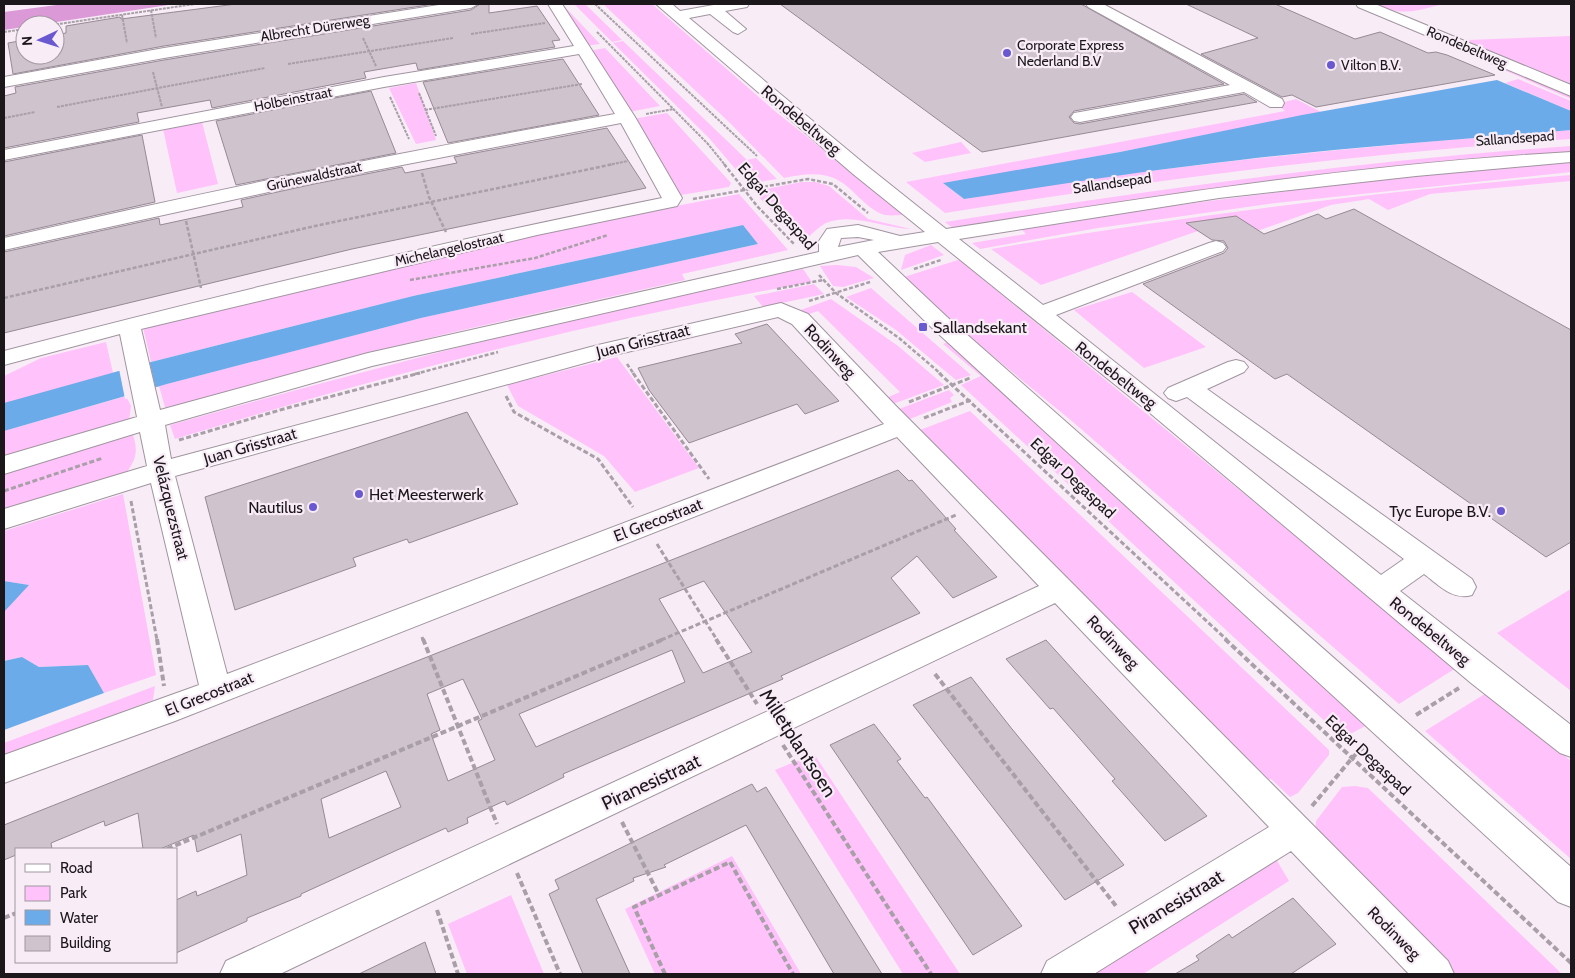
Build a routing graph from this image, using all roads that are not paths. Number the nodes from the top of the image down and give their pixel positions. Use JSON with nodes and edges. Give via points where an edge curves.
{"nodes":[{"id":1,"x":471,"y":4,"type":"edge"},
{"id":2,"x":555,"y":4,"type":"edge"},
{"id":3,"x":742,"y":4,"type":"edge"},
{"id":4,"x":1093,"y":4,"type":"edge"},
{"id":5,"x":1363,"y":4,"type":"edge"},
{"id":6,"x":713,"y":9,"type":"junction"},
{"id":7,"x":670,"y":10,"type":"edge"},
{"id":8,"x":738,"y":29,"type":"dead end"},
{"id":9,"x":583,"y":49,"type":"junction"},
{"id":10,"x":4,"y":82,"type":"edge"},
{"id":11,"x":1247,"y":87,"type":"junction"},
{"id":12,"x":1571,"y":90,"type":"edge"},
{"id":13,"x":1276,"y":103,"type":"dead end"},
{"id":14,"x":626,"y":117,"type":"junction"},
{"id":15,"x":1080,"y":117,"type":"dead end"},
{"id":16,"x":4,"y":155,"type":"edge"},
{"id":17,"x":1571,"y":157,"type":"edge"},
{"id":18,"x":942,"y":236,"type":"junction"},
{"id":19,"x":898,"y":242,"type":"junction"},
{"id":20,"x":4,"y":244,"type":"edge"},
{"id":21,"x":1216,"y":247,"type":"dead end"},
{"id":22,"x":862,"y":248,"type":"junction"},
{"id":23,"x":832,"y":256,"type":"junction"},
{"id":24,"x":788,"y":312,"type":"joint"},
{"id":25,"x":1038,"y":314,"type":"junction"},
{"id":26,"x":131,"y":337,"type":"junction"},
{"id":27,"x":4,"y":358,"type":"edge"},
{"id":28,"x":1236,"y":367,"type":"dead end"},
{"id":29,"x":1189,"y":387,"type":"junction"},
{"id":30,"x":1153,"y":403,"type":"junction"},
{"id":31,"x":148,"y":414,"type":"junction"},
{"id":32,"x":894,"y":418,"type":"junction"},
{"id":33,"x":4,"y":465,"type":"edge"},
{"id":34,"x":161,"y":471,"type":"junction"},
{"id":35,"x":4,"y":519,"type":"edge"},
{"id":36,"x":1424,"y":560,"type":"junction"},
{"id":37,"x":1462,"y":587,"type":"dead end"},
{"id":38,"x":1061,"y":588,"type":"junction"},
{"id":39,"x":1380,"y":590,"type":"junction"},
{"id":40,"x":216,"y":690,"type":"junction"},
{"id":41,"x":1571,"y":743,"type":"edge"},
{"id":42,"x":4,"y":769,"type":"edge"},
{"id":43,"x":1294,"y":831,"type":"junction"},
{"id":44,"x":1571,"y":890,"type":"edge"},
{"id":45,"x":239,"y":974,"type":"edge"},
{"id":46,"x":1060,"y":974,"type":"edge"},
{"id":47,"x":1435,"y":974,"type":"edge"}],
"edges":[{"from":1,"to":10,"type":"street","name":"Albrecht Dürerweg","via":[[154,54]]},
{"from":2,"to":9,"type":"street"},
{"from":3,"to":6,"type":"street"},
{"from":4,"to":11,"type":"street"},
{"from":5,"to":12,"type":"street","name":"Rondebeltweg"},
{"from":6,"to":7,"type":"street"},
{"from":6,"to":8,"type":"street"},
{"from":7,"to":18,"type":"street","name":"Rondebeltweg"},
{"from":9,"to":14,"type":"street"},
{"from":9,"to":16,"type":"street","name":"Holbeinstraat","via":[[413,77]]},
{"from":11,"to":13,"type":"street"},
{"from":11,"to":15,"type":"street"},
{"from":14,"to":20,"type":"street","name":"Grünewaldstraat","via":[[416,155]]},
{"from":14,"to":26,"type":"street","name":"Michelangelostraat","via":[[672,198],[670,202],[205,306]]},
{"from":17,"to":18,"type":"street","via":[[1237,190]]},
{"from":18,"to":19,"type":"street"},
{"from":18,"to":25,"type":"street","name":"Rondebeltweg"},
{"from":19,"to":22,"type":"street"},
{"from":19,"to":23,"type":"street","via":[[875,232],[848,230],[834,233],[828,240],[827,247]]},
{"from":21,"to":25,"type":"street"},
{"from":22,"to":23,"type":"street"},
{"from":22,"to":44,"type":"street","via":[[939,322]]},
{"from":23,"to":31,"type":"street","via":[[700,283]]},
{"from":24,"to":32,"type":"street","name":"Rodinweg","via":[[800,319]]},
{"from":24,"to":34,"type":"street","name":"Juan Grisstraat","via":[[767,312],[616,347]]},
{"from":25,"to":30,"type":"street","name":"Rondebeltweg"},
{"from":26,"to":27,"type":"street","name":"Michelangelostraat"},
{"from":26,"to":31,"type":"street","name":"Velázquezstraat"},
{"from":28,"to":29,"type":"street"},
{"from":29,"to":30,"type":"street"},
{"from":29,"to":36,"type":"street"},
{"from":30,"to":39,"type":"street","name":"Rondebeltweg"},
{"from":31,"to":33,"type":"street"},
{"from":31,"to":34,"type":"street","name":"Velázquezstraat"},
{"from":32,"to":38,"type":"street","name":"Rodinweg"},
{"from":32,"to":40,"type":"street","name":"El Grecostraat","via":[[721,496]]},
{"from":34,"to":35,"type":"street","name":"Juan Grisstraat"},
{"from":34,"to":40,"type":"street","name":"Velázquezstraat"},
{"from":36,"to":37,"type":"street"},
{"from":36,"to":39,"type":"street"},
{"from":38,"to":43,"type":"street","name":"Rodinweg"},
{"from":38,"to":45,"type":"street","name":"Piranesistraat"},
{"from":39,"to":41,"type":"street","name":"Rondebeltweg"},
{"from":40,"to":42,"type":"street","name":"El Grecostraat"},
{"from":43,"to":46,"type":"street","name":"Piranesistraat"},
{"from":43,"to":47,"type":"street","name":"Rodinweg"}]}
